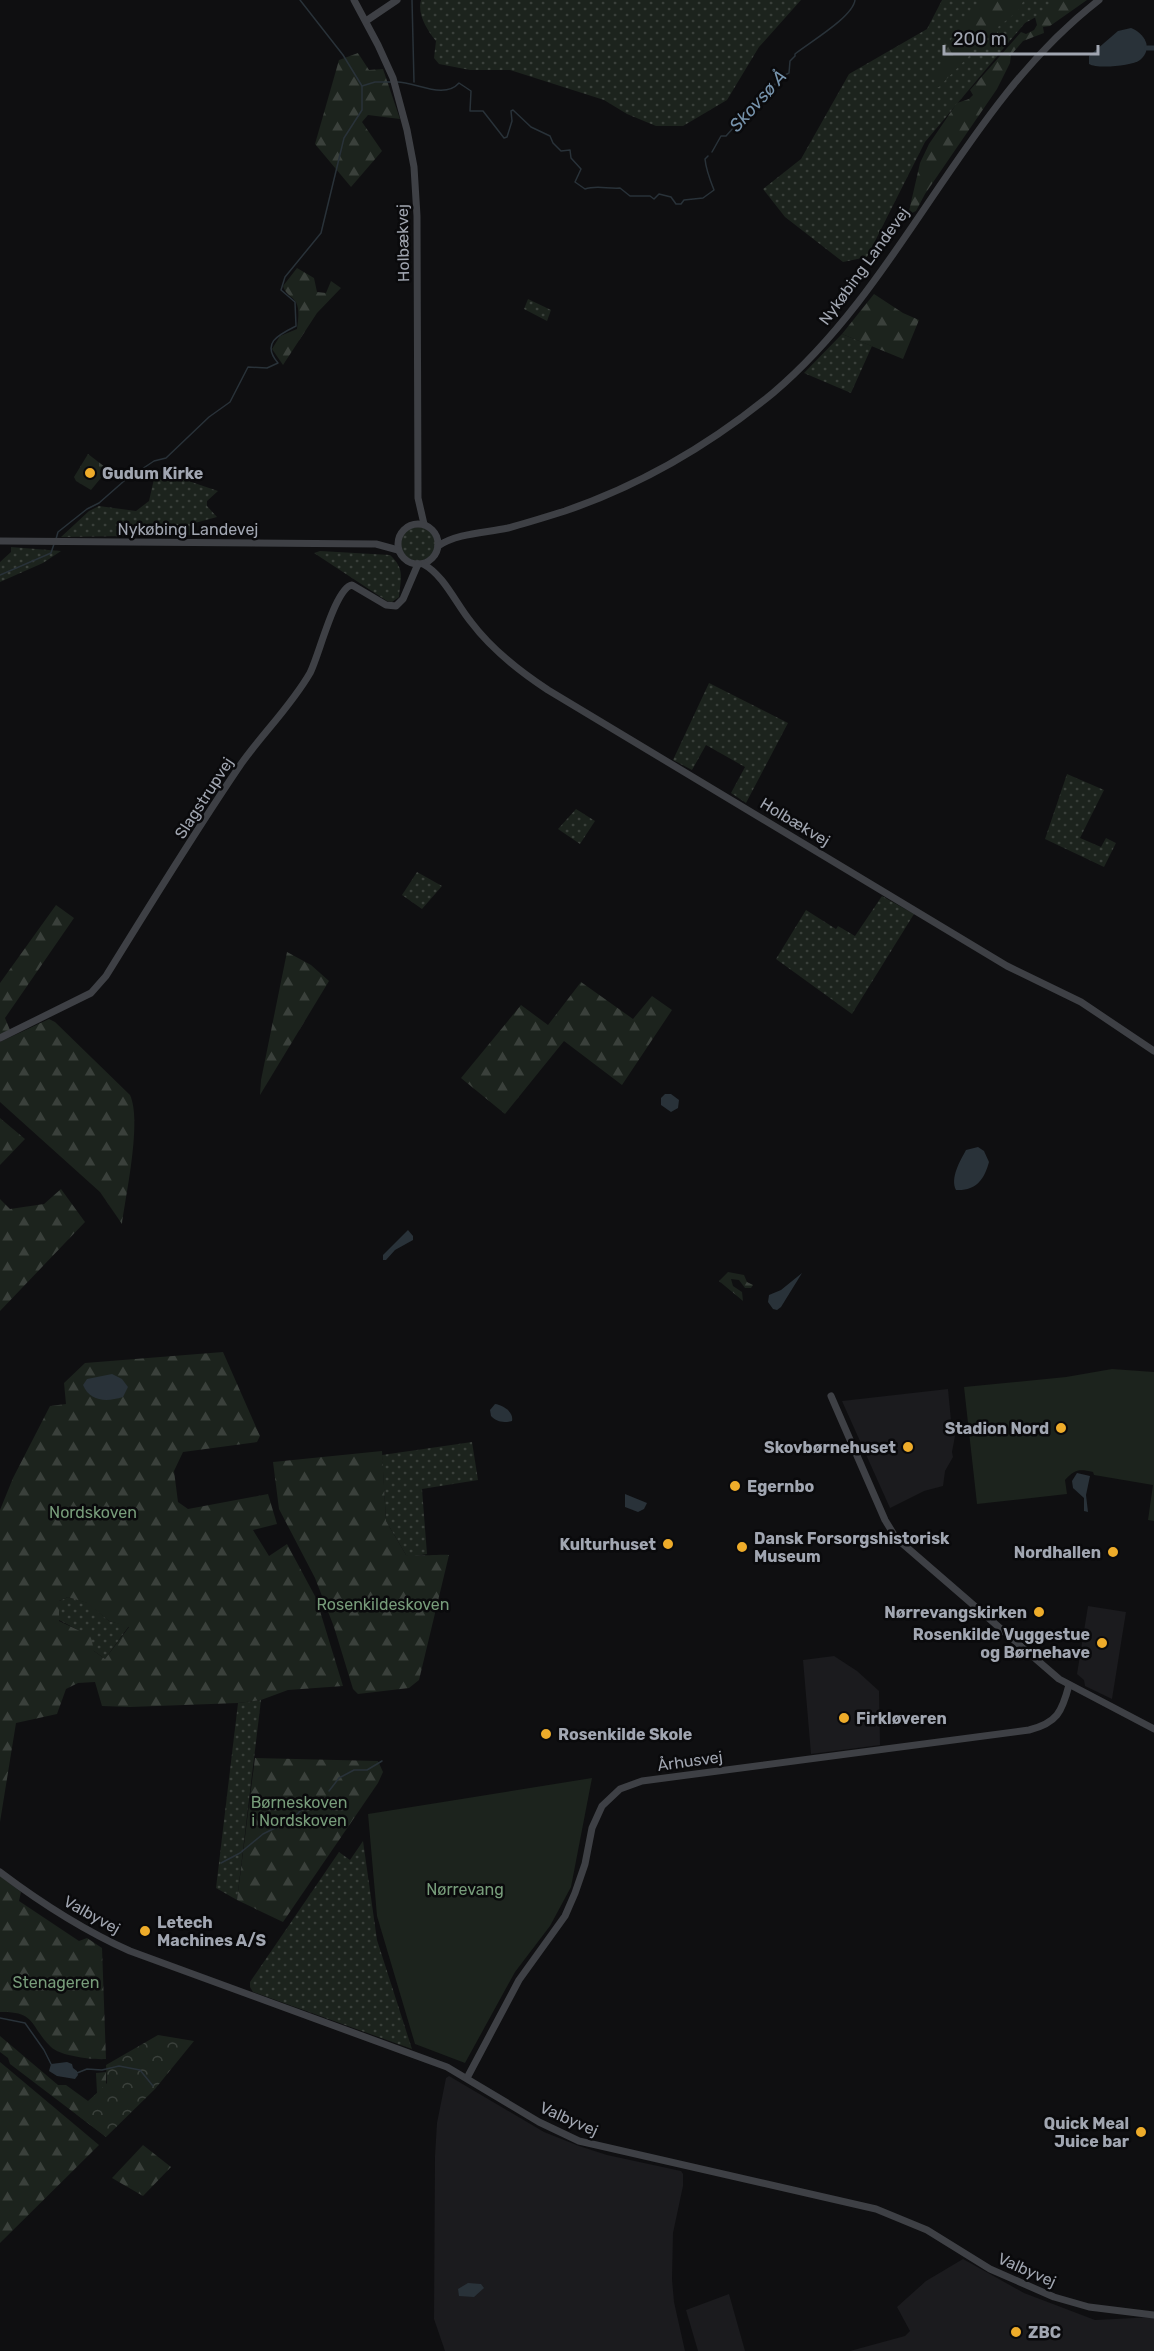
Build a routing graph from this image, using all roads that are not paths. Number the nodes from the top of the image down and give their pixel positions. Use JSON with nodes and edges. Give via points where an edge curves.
{"nodes":[{"id":1,"x":354,"y":0,"type":"edge"},
{"id":2,"x":397,"y":0,"type":"edge"},
{"id":3,"x":1099,"y":0,"type":"edge"},
{"id":4,"x":366,"y":21,"type":"junction"},
{"id":5,"x":418,"y":498,"type":"junction"},
{"id":6,"x":412,"y":524,"type":"junction"},
{"id":7,"x":424,"y":524,"type":"junction"},
{"id":8,"x":436,"y":535,"type":"junction"},
{"id":9,"x":466,"y":536,"type":"junction"},
{"id":10,"x":398,"y":539,"type":"junction"},
{"id":11,"x":0,"y":541,"type":"edge"},
{"id":12,"x":376,"y":544,"type":"junction"},
{"id":13,"x":438,"y":546,"type":"junction"},
{"id":14,"x":398,"y":550,"type":"junction"},
{"id":15,"x":433,"y":557,"type":"junction"},
{"id":16,"x":408,"y":562,"type":"junction"},
{"id":17,"x":421,"y":564,"type":"junction"},
{"id":18,"x":447,"y":587,"type":"junction"},
{"id":19,"x":405,"y":596,"type":"junction"},
{"id":20,"x":0,"y":1038,"type":"edge"},
{"id":21,"x":1154,"y":1051,"type":"edge"},
{"id":22,"x":831,"y":1395,"type":"dead end"},
{"id":23,"x":1069,"y":1685,"type":"junction"},
{"id":24,"x":1154,"y":1729,"type":"edge"},
{"id":25,"x":0,"y":1872,"type":"edge"},
{"id":26,"x":467,"y":2078,"type":"junction"},
{"id":27,"x":1154,"y":2315,"type":"edge"}],
"edges":[{"from":1,"to":4,"type":"street","name":"Holbækvej"},
{"from":2,"to":4,"type":"street"},
{"from":3,"to":9,"type":"street","name":"Nykøbing Landevej","via":[[1049,43],[1017,78],[974,134],[882,271],[824,344],[774,392],[706,443],[642,479],[565,511]]},
{"from":4,"to":5,"type":"street","name":"Holbækvej","via":[[394,82],[407,130],[416,189]]},
{"from":5,"to":6,"type":"street","name":"Holbækvej"},
{"from":5,"to":7,"type":"street","name":"Holbækvej"},
{"from":6,"to":7,"type":"street"},
{"from":6,"to":10,"type":"street"},
{"from":7,"to":8,"type":"street"},
{"from":8,"to":9,"type":"street","name":"Nykøbing Landevej"},
{"from":8,"to":13,"type":"street"},
{"from":9,"to":13,"type":"street","name":"Nykøbing Landevej"},
{"from":10,"to":12,"type":"street","name":"Nykøbing Landevej"},
{"from":10,"to":14,"type":"street"},
{"from":11,"to":12,"type":"street","name":"Nykøbing Landevej"},
{"from":12,"to":14,"type":"street","name":"Nykøbing Landevej"},
{"from":13,"to":15,"type":"street"},
{"from":14,"to":16,"type":"street"},
{"from":15,"to":17,"type":"street"},
{"from":15,"to":18,"type":"street","name":"Holbækvej"},
{"from":16,"to":17,"type":"street"},
{"from":16,"to":19,"type":"street"},
{"from":17,"to":18,"type":"street","name":"Holbækvej"},
{"from":17,"to":19,"type":"street"},
{"from":18,"to":21,"type":"street","name":"Holbækvej","via":[[489,643],[515,668],[548,690],[1007,966],[1081,1002]]},
{"from":19,"to":20,"type":"street","name":"Slagstrupvej","via":[[401,603],[389,606],[352,585],[345,588],[307,677],[242,763],[106,976],[92,993]]},
{"from":22,"to":23,"type":"street","via":[[896,1538]]},
{"from":23,"to":24,"type":"street"},
{"from":23,"to":26,"type":"street","name":"Århusvej","via":[[1062,1710],[1041,1727],[642,1781],[621,1789],[596,1816],[585,1864],[565,1916],[519,1980]]},
{"from":25,"to":26,"type":"street","name":"Valbyvej","via":[[65,1917],[120,1947]]},
{"from":26,"to":27,"type":"street","name":"Valbyvej","via":[[539,2122],[579,2141],[876,2209],[917,2225],[990,2269],[1054,2297],[1111,2311]]}]}
